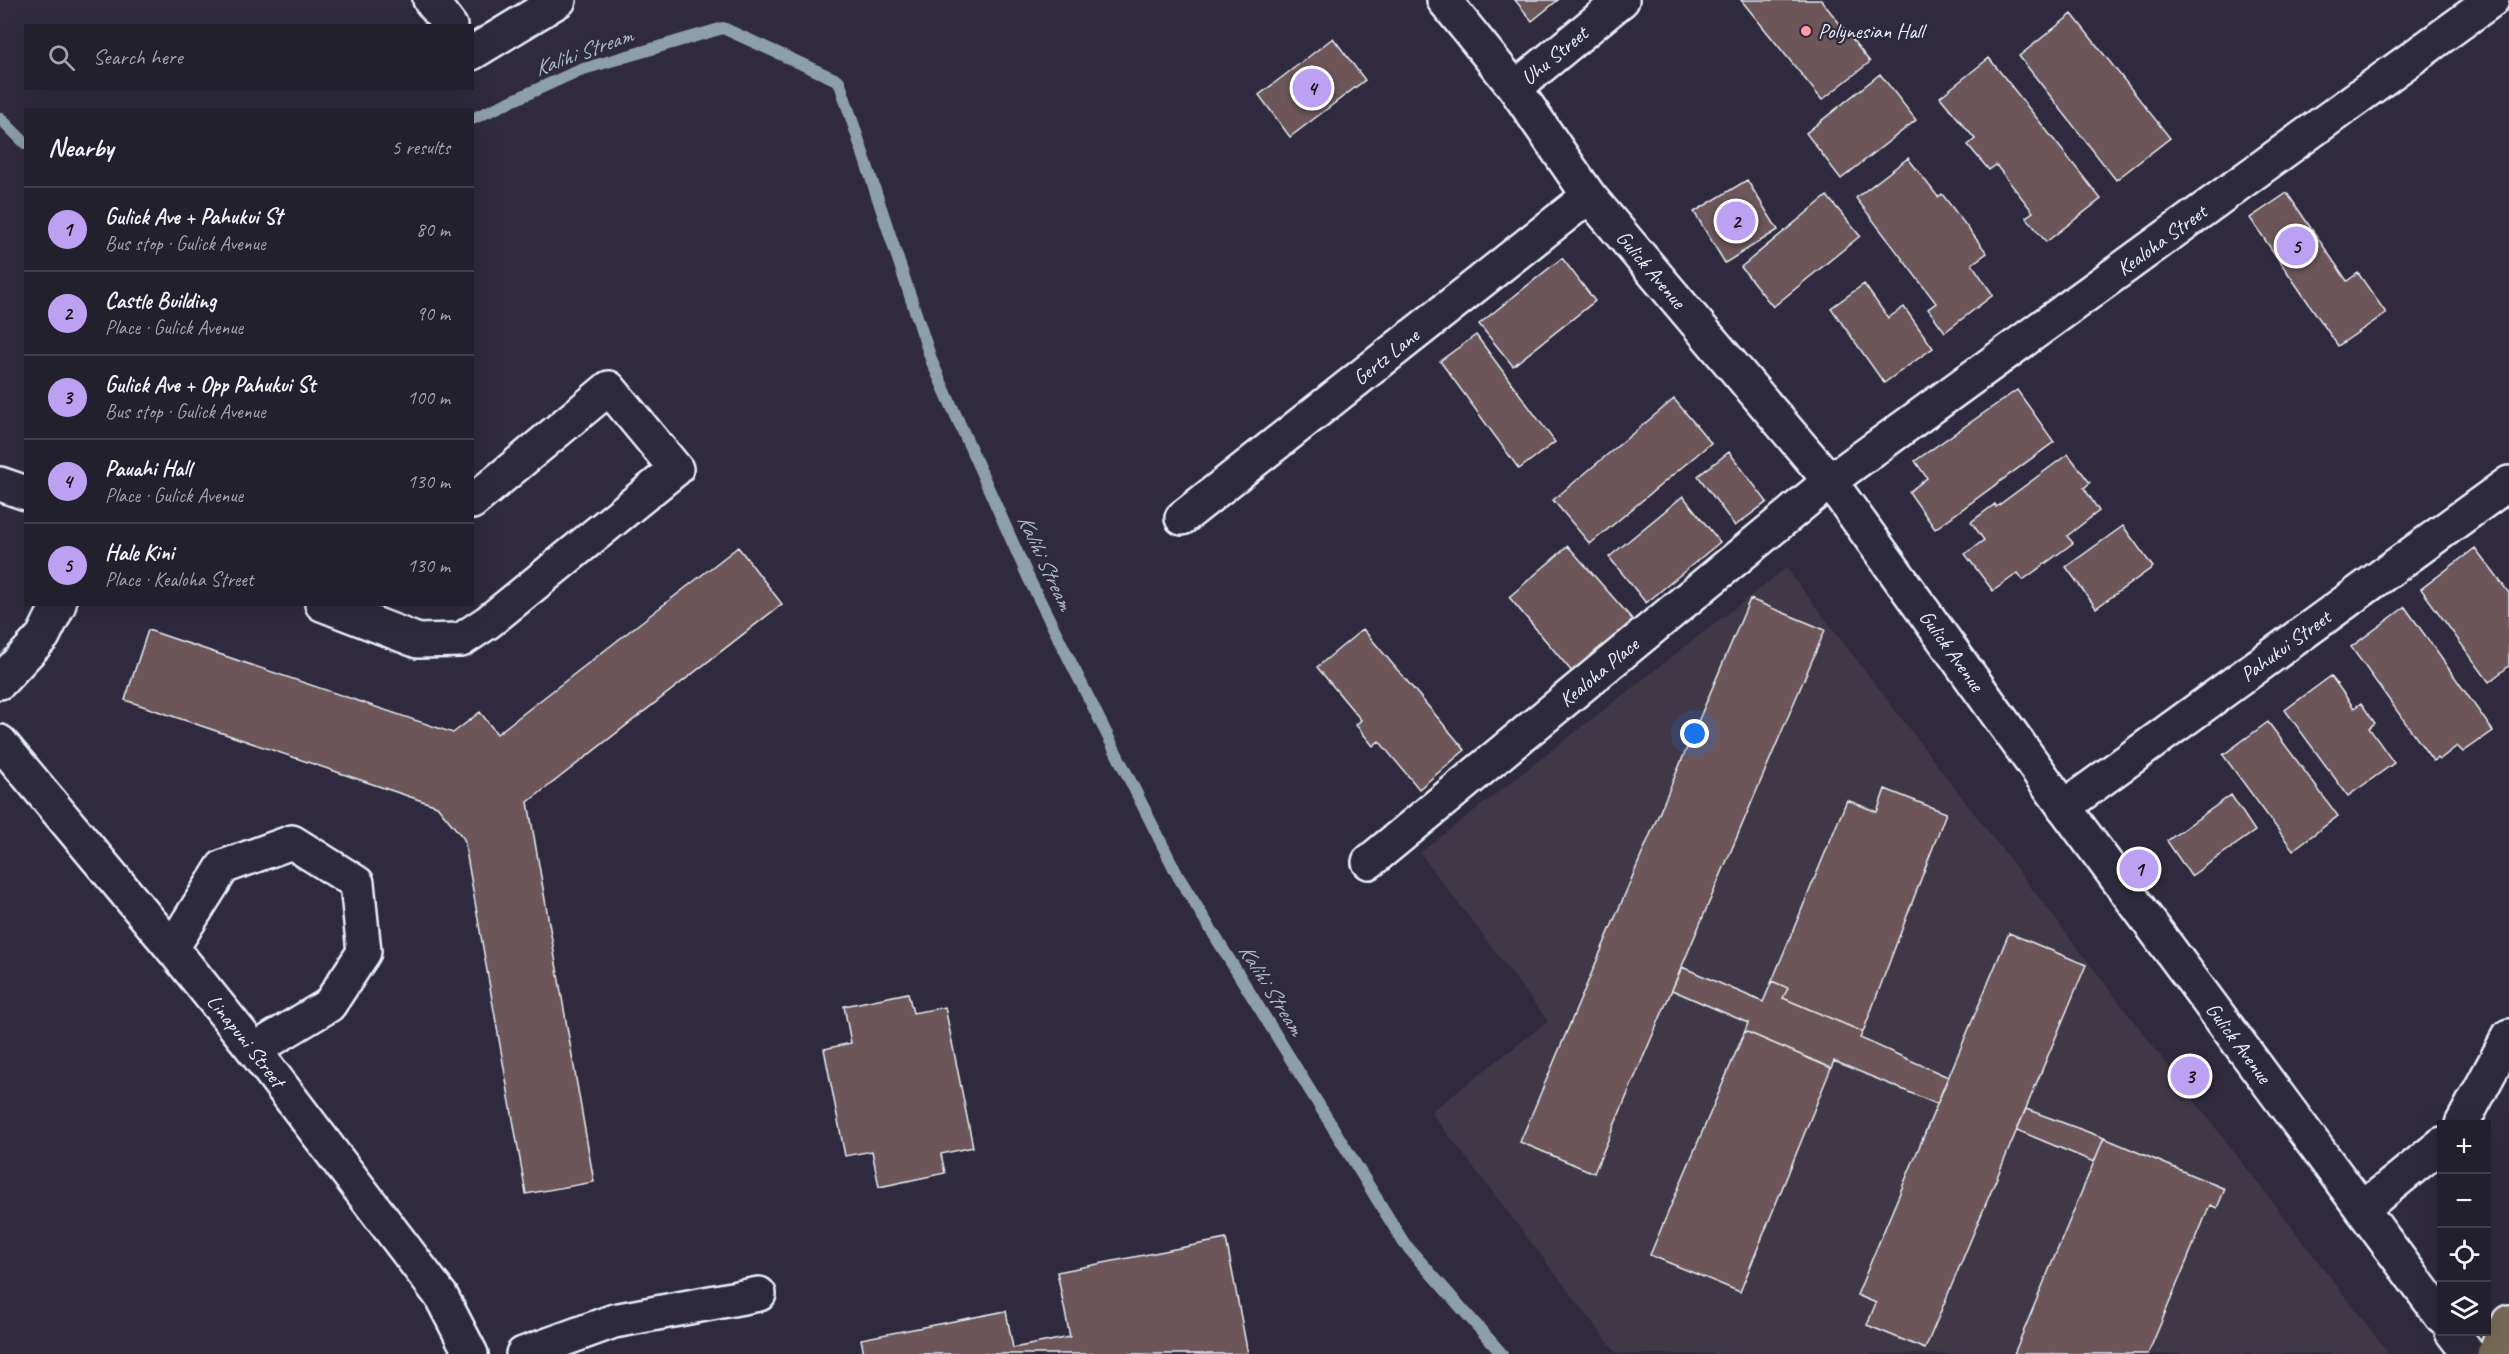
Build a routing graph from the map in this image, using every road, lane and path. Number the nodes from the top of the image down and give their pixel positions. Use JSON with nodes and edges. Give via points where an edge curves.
{"nodes":[{"id":1,"x":430,"y":0,"type":"edge"},
{"id":2,"x":559,"y":0,"type":"edge"},
{"id":3,"x":1444,"y":0,"type":"edge"},
{"id":4,"x":1622,"y":0,"type":"edge"},
{"id":5,"x":2492,"y":0,"type":"edge"},
{"id":6,"x":448,"y":24,"type":"edge"},
{"id":7,"x":474,"y":53,"type":"edge"},
{"id":8,"x":1515,"y":88,"type":"junction"},
{"id":9,"x":1589,"y":196,"type":"junction"},
{"id":10,"x":1830,"y":481,"type":"junction"},
{"id":11,"x":2509,"y":483,"type":"edge"},
{"id":12,"x":0,"y":484,"type":"edge"},
{"id":13,"x":24,"y":492,"type":"edge"},
{"id":14,"x":474,"y":500,"type":"edge"},
{"id":15,"x":1182,"y":519,"type":"dead end"},
{"id":16,"x":58,"y":606,"type":"edge"},
{"id":17,"x":338,"y":607,"type":"edge"},
{"id":18,"x":0,"y":681,"type":"edge"},
{"id":19,"x":0,"y":742,"type":"edge"},
{"id":20,"x":2064,"y":807,"type":"junction"},
{"id":21,"x":1369,"y":862,"type":"dead end"},
{"id":22,"x":172,"y":948,"type":"junction"},
{"id":23,"x":2509,"y":1036,"type":"edge"},
{"id":24,"x":254,"y":1050,"type":"junction"},
{"id":25,"x":2465,"y":1120,"type":"edge"},
{"id":26,"x":2437,"y":1148,"type":"edge"},
{"id":27,"x":2362,"y":1209,"type":"junction"},
{"id":28,"x":759,"y":1294,"type":"dead end"},
{"id":29,"x":2437,"y":1310,"type":"edge"},
{"id":30,"x":2509,"y":1322,"type":"edge"},
{"id":31,"x":2455,"y":1336,"type":"edge"},
{"id":32,"x":471,"y":1354,"type":"edge"},
{"id":33,"x":523,"y":1354,"type":"edge"},
{"id":34,"x":2469,"y":1354,"type":"edge"},
{"id":35,"x":2494,"y":1354,"type":"edge"}],
"edges":[{"from":1,"to":6,"type":"street"},
{"from":2,"to":7,"type":"street"},
{"from":3,"to":8,"type":"street","name":"Gulick Avenue"},
{"from":4,"to":8,"type":"street","name":"Uhu Street"},
{"from":5,"to":10,"type":"street","name":"Kealoha Street"},
{"from":8,"to":9,"type":"street","name":"Gulick Avenue"},
{"from":9,"to":10,"type":"street","name":"Gulick Avenue"},
{"from":9,"to":15,"type":"street","name":"Gertz Lane"},
{"from":10,"to":20,"type":"street","name":"Gulick Avenue"},
{"from":10,"to":21,"type":"street","name":"Kealoha Place"},
{"from":11,"to":20,"type":"street","name":"Pahukui Street"},
{"from":12,"to":13,"type":"street"},
{"from":14,"to":17,"type":"street","via":[[609,388],[676,469],[461,640],[418,641]]},
{"from":16,"to":18,"type":"street","via":[[43,636]]},
{"from":19,"to":22,"type":"street","name":"Linapuni Street"},
{"from":20,"to":27,"type":"street","name":"Gulick Avenue"},
{"from":22,"to":24,"type":"street","name":"Linapuni Street"},
{"from":22,"to":24,"type":"street","via":[[223,867],[292,842],[357,883],[364,952],[329,1005]]},
{"from":23,"to":25,"type":"street"},
{"from":24,"to":32,"type":"street","name":"Linapuni Street","via":[[441,1296]]},
{"from":26,"to":27,"type":"street"},
{"from":27,"to":29,"type":"street","name":"Gulick Avenue"},
{"from":28,"to":33,"type":"street","via":[[614,1321]]},
{"from":30,"to":35,"type":"highway"},
{"from":31,"to":34,"type":"street"}]}
